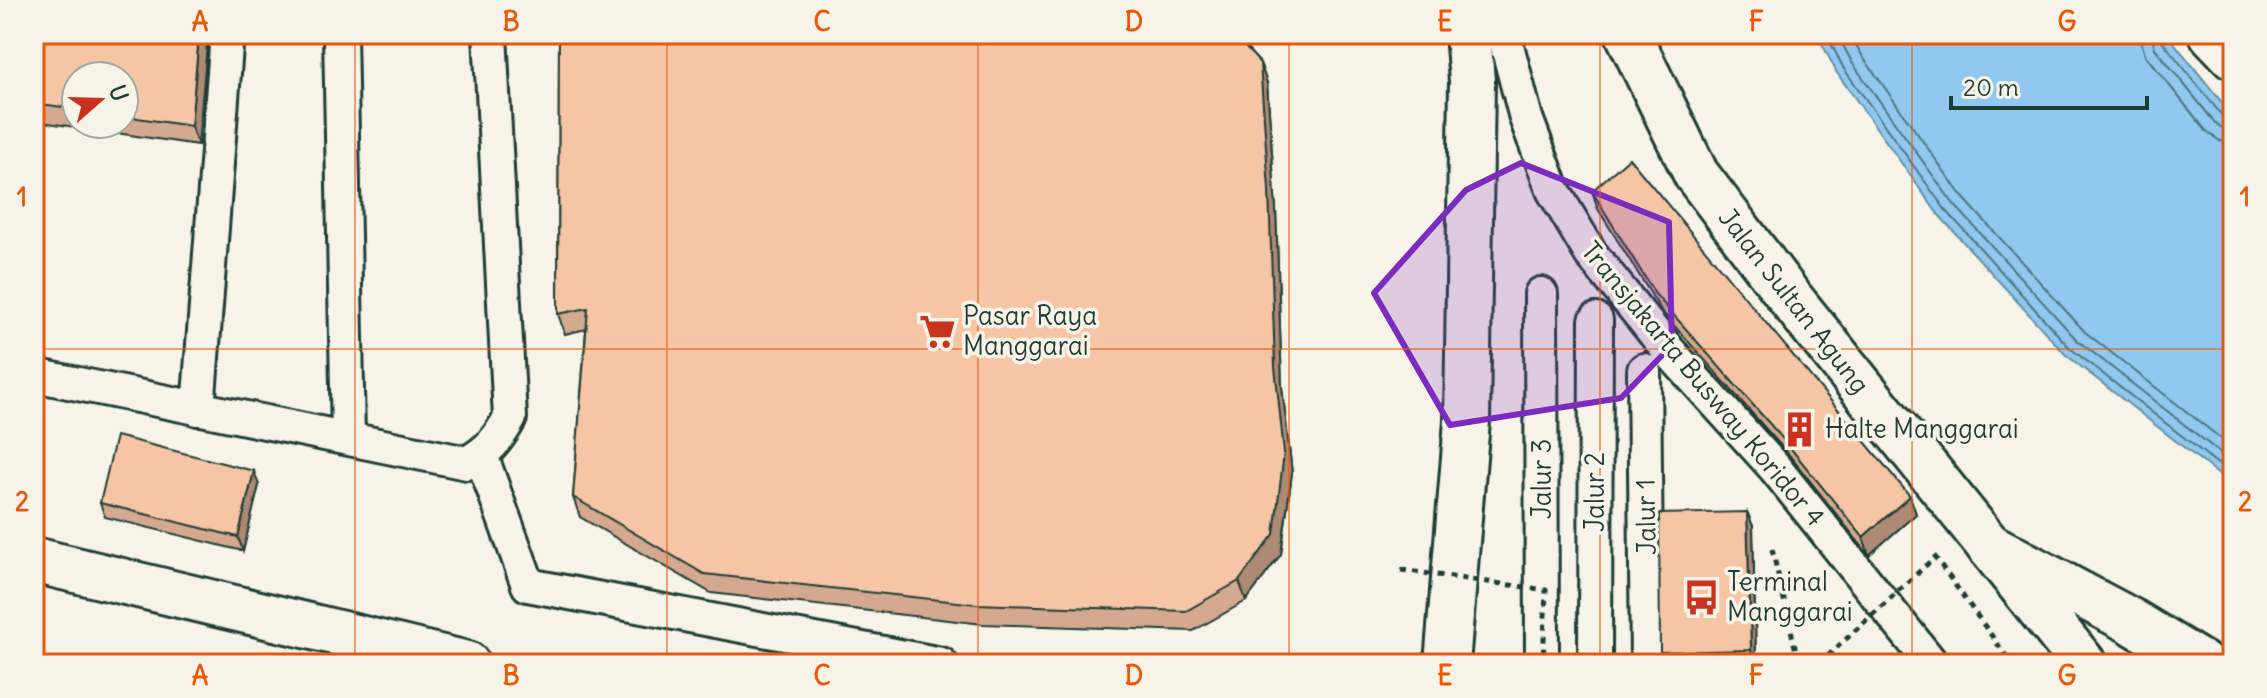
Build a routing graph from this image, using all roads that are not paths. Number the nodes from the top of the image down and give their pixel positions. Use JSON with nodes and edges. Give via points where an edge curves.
{"nodes":[{"id":1,"x":227,"y":34,"type":"edge"},
{"id":2,"x":340,"y":34,"type":"edge"},
{"id":3,"x":490,"y":34,"type":"edge"},
{"id":4,"x":1468,"y":34,"type":"edge"},
{"id":5,"x":1495,"y":34,"type":"edge"},
{"id":6,"x":1504,"y":34,"type":"edge"},
{"id":7,"x":1628,"y":34,"type":"edge"},
{"id":8,"x":2212,"y":34,"type":"edge"},
{"id":9,"x":2233,"y":56,"type":"edge"},
{"id":10,"x":1472,"y":81,"type":"junction"},
{"id":11,"x":1541,"y":294,"type":"dead end"},
{"id":12,"x":1596,"y":320,"type":"dead end"},
{"id":13,"x":1644,"y":370,"type":"dead end"},
{"id":14,"x":34,"y":375,"type":"edge"},
{"id":15,"x":198,"y":409,"type":"junction"},
{"id":16,"x":348,"y":438,"type":"junction"},
{"id":17,"x":481,"y":455,"type":"junction"},
{"id":18,"x":1988,"y":545,"type":"junction"},
{"id":19,"x":34,"y":560,"type":"edge"},
{"id":20,"x":364,"y":653,"type":"edge"},
{"id":21,"x":467,"y":664,"type":"edge"},
{"id":22,"x":941,"y":664,"type":"edge"},
{"id":23,"x":1447,"y":664,"type":"edge"},
{"id":24,"x":1542,"y":664,"type":"edge"},
{"id":25,"x":1595,"y":664,"type":"edge"},
{"id":26,"x":1647,"y":664,"type":"edge"},
{"id":27,"x":1932,"y":664,"type":"edge"},
{"id":28,"x":2084,"y":664,"type":"edge"},
{"id":29,"x":2202,"y":664,"type":"edge"}],
"edges":[{"from":1,"to":15,"type":"lane"},
{"from":2,"to":16,"type":"lane"},
{"from":3,"to":17,"type":"lane","via":[[510,418],[495,444]]},
{"from":4,"to":10,"type":"main road"},
{"from":5,"to":10,"type":"main road"},
{"from":6,"to":27,"type":"lane","name":"Transjakarta Busway Koridor 4","via":[[1526,118],[1553,190],[1591,254],[1669,351],[1775,468]]},
{"from":7,"to":18,"type":"main road","name":"Jalan Sultan Agung","via":[[1696,174]]},
{"from":8,"to":9,"type":"main road"},
{"from":10,"to":23,"type":"main road","via":[[1467,421]]},
{"from":11,"to":24,"type":"lane","name":"Jalur 3"},
{"from":12,"to":25,"type":"lane","name":"Jalur 2"},
{"from":13,"to":26,"type":"lane","name":"Jalur 1"},
{"from":14,"to":15,"type":"lane"},
{"from":15,"to":16,"type":"lane"},
{"from":16,"to":17,"type":"lane","via":[[467,463]]},
{"from":17,"to":22,"type":"lane","via":[[528,585]]},
{"from":18,"to":28,"type":"main road"},
{"from":18,"to":29,"type":"main road","name":"Jalan Sultan Agung"},
{"from":19,"to":20,"type":"main road"},
{"from":20,"to":21,"type":"main road"}]}
